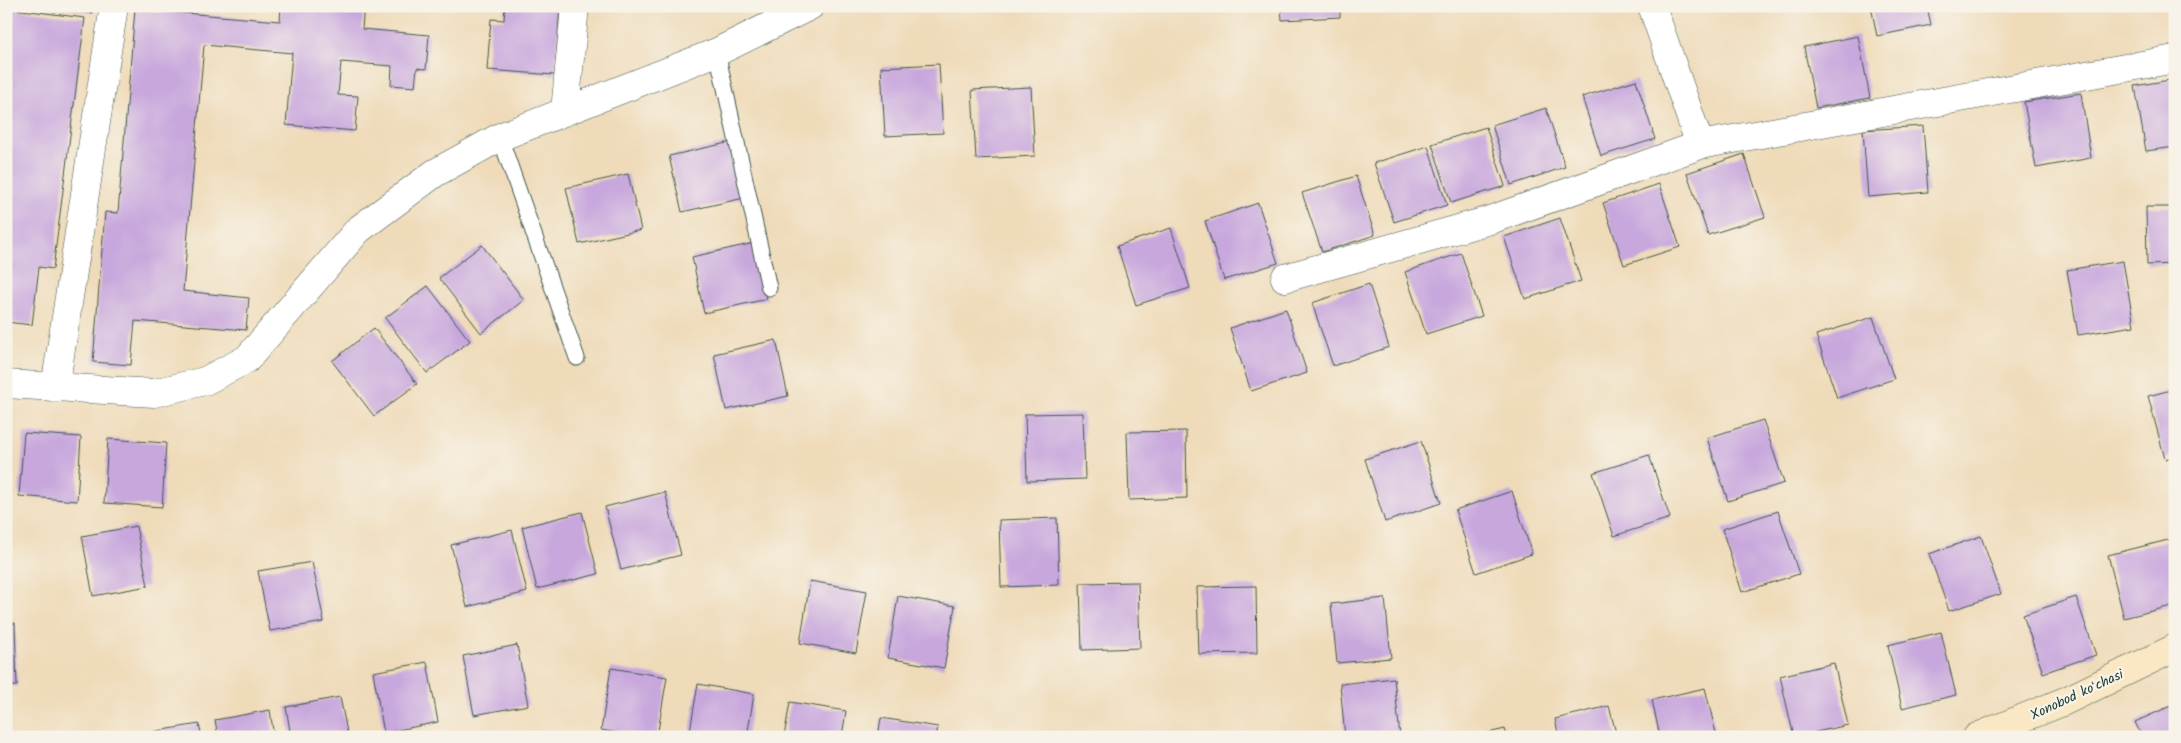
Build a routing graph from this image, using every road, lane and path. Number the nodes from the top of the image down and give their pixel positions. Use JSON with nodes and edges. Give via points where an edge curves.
{"nodes":[{"id":1,"x":114,"y":6,"type":"edge"},
{"id":2,"x":575,"y":6,"type":"edge"},
{"id":3,"x":810,"y":6,"type":"edge"},
{"id":4,"x":1652,"y":6,"type":"edge"},
{"id":5,"x":717,"y":52,"type":"junction"},
{"id":6,"x":2175,"y":59,"type":"edge"},
{"id":7,"x":565,"y":111,"type":"junction"},
{"id":8,"x":500,"y":137,"type":"junction"},
{"id":9,"x":1700,"y":145,"type":"junction"},
{"id":10,"x":1285,"y":278,"type":"dead end"},
{"id":11,"x":769,"y":288,"type":"dead end"},
{"id":12,"x":576,"y":358,"type":"dead end"},
{"id":13,"x":6,"y":384,"type":"edge"},
{"id":14,"x":55,"y":388,"type":"junction"},
{"id":15,"x":2175,"y":648,"type":"edge"},
{"id":16,"x":1977,"y":737,"type":"edge"}],
"edges":[{"from":1,"to":14,"type":"street"},
{"from":2,"to":7,"type":"street"},
{"from":3,"to":5,"type":"street"},
{"from":4,"to":9,"type":"street"},
{"from":5,"to":7,"type":"street"},
{"from":5,"to":11,"type":"lane"},
{"from":6,"to":9,"type":"street"},
{"from":7,"to":8,"type":"street"},
{"from":8,"to":12,"type":"lane"},
{"from":8,"to":14,"type":"street","via":[[435,173],[358,230],[247,360],[205,381],[154,393]]},
{"from":9,"to":10,"type":"street","via":[[1490,220]]},
{"from":13,"to":14,"type":"street"},
{"from":15,"to":16,"type":"main road","name":"Xonobod koʻchasi","via":[[2065,702]]}]}
